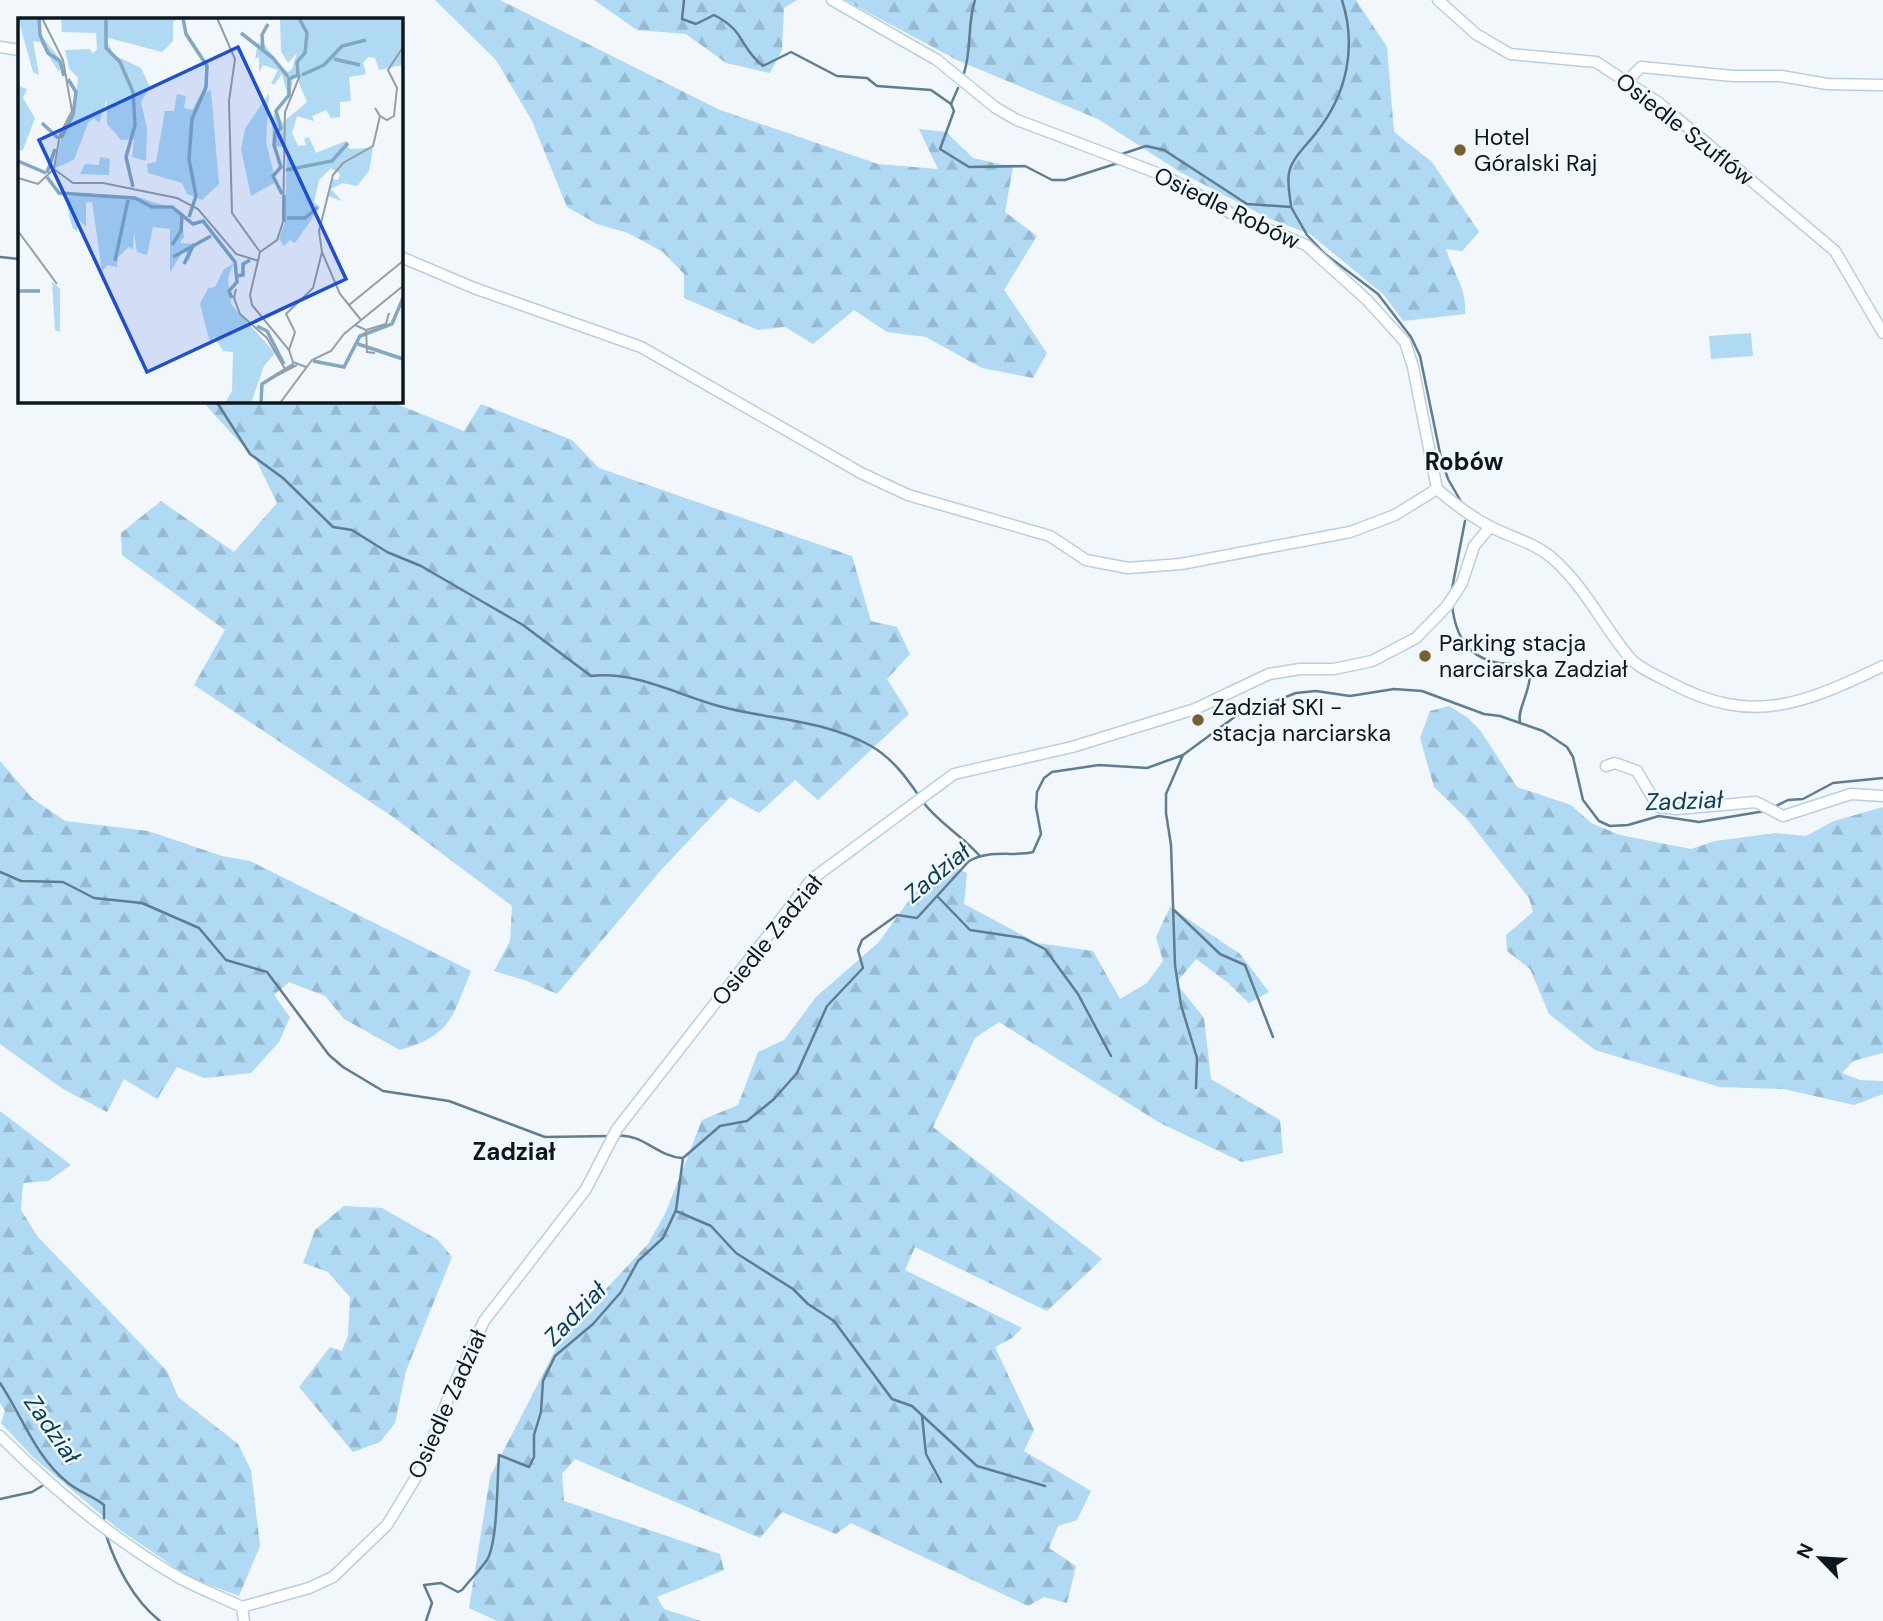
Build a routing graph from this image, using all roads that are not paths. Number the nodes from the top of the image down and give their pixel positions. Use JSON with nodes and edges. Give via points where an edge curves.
{"nodes":[{"id":1,"x":832,"y":0,"type":"edge"},
{"id":2,"x":1438,"y":0,"type":"edge"},
{"id":3,"x":0,"y":47,"type":"edge"},
{"id":4,"x":18,"y":50,"type":"edge"},
{"id":5,"x":1628,"y":80,"type":"junction"},
{"id":6,"x":1883,"y":85,"type":"edge"},
{"id":7,"x":402,"y":257,"type":"edge"},
{"id":8,"x":1883,"y":333,"type":"edge"},
{"id":9,"x":1437,"y":489,"type":"junction"},
{"id":10,"x":1490,"y":527,"type":"junction"},
{"id":11,"x":1883,"y":666,"type":"edge"},
{"id":12,"x":1606,"y":766,"type":"dead end"},
{"id":13,"x":1883,"y":796,"type":"edge"},
{"id":14,"x":0,"y":1436,"type":"edge"},
{"id":15,"x":242,"y":1607,"type":"junction"},
{"id":16,"x":244,"y":1621,"type":"edge"}],
"edges":[{"from":1,"to":9,"type":"street","name":"Osiedle Robów","via":[[937,61],[1017,120],[1165,176],[1234,215],[1306,245],[1405,342]]},
{"from":2,"to":5,"type":"street","name":"Osiedle Szuflów","via":[[1476,34],[1510,54],[1596,62]]},
{"from":3,"to":4,"type":"street"},
{"from":5,"to":6,"type":"street","via":[[1641,68]]},
{"from":5,"to":8,"type":"street","name":"Osiedle Szuflów","via":[[1835,251]]},
{"from":7,"to":9,"type":"street","via":[[641,347],[861,473],[908,495],[1050,536],[1086,560],[1128,568],[1181,564],[1350,532],[1395,515]]},
{"from":9,"to":10,"type":"street"},
{"from":10,"to":11,"type":"street","via":[[1550,557],[1591,602],[1632,660],[1689,693],[1734,707],[1764,709],[1836,688]]},
{"from":10,"to":15,"type":"street","name":"Osiedle Zadział","via":[[1470,555],[1459,588],[1447,606],[1416,638],[1373,662],[1269,674],[1195,709],[1072,747],[954,774],[812,879],[617,1129],[586,1189],[484,1321],[421,1469],[387,1525],[333,1577]]},
{"from":12,"to":13,"type":"street","via":[[1615,763],[1637,771],[1658,807],[1748,802],[1792,815],[1851,794]]},
{"from":14,"to":15,"type":"street","via":[[135,1548],[179,1577]]},
{"from":15,"to":16,"type":"street"}]}
